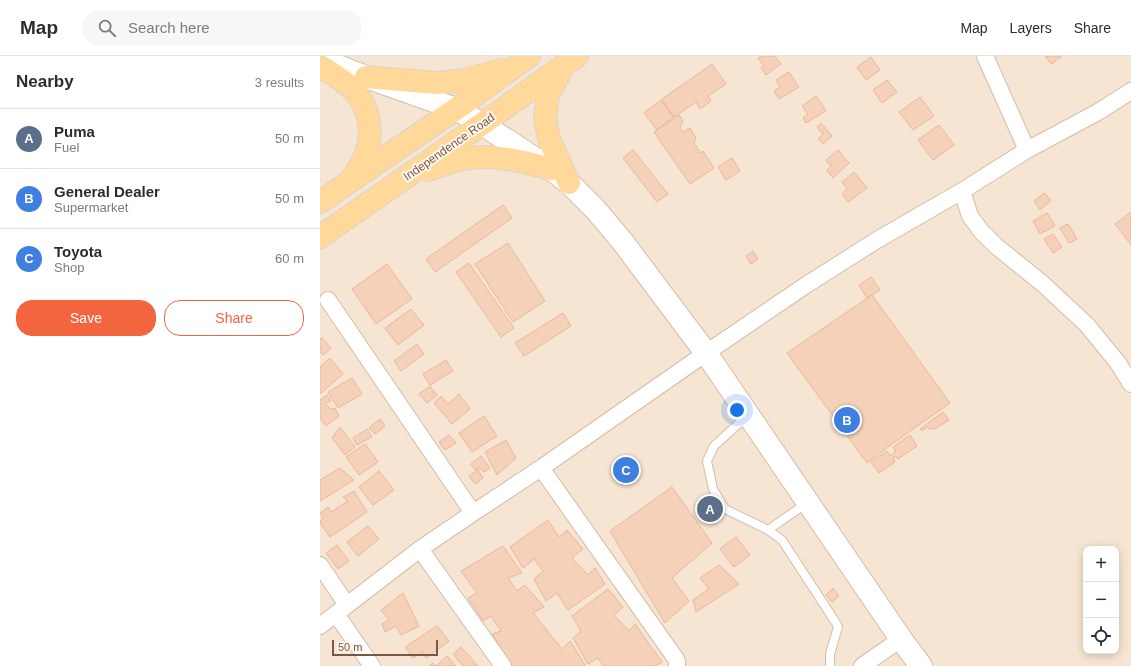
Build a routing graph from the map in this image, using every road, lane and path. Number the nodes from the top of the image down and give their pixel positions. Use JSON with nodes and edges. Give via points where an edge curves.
{"nodes":[{"id":1,"x":985,"y":56,"type":"edge"},
{"id":2,"x":320,"y":59,"type":"edge"},
{"id":3,"x":522,"y":61,"type":"edge"},
{"id":4,"x":570,"y":61,"type":"edge"},
{"id":5,"x":320,"y":66,"type":"edge"},
{"id":6,"x":366,"y":77,"type":"junction"},
{"id":7,"x":1131,"y":91,"type":"edge"},
{"id":8,"x":456,"y":109,"type":"junction"},
{"id":9,"x":482,"y":124,"type":"junction"},
{"id":10,"x":1027,"y":150,"type":"junction"},
{"id":11,"x":551,"y":168,"type":"junction"},
{"id":12,"x":408,"y":176,"type":"junction"},
{"id":13,"x":351,"y":181,"type":"junction"},
{"id":14,"x":569,"y":182,"type":"junction"},
{"id":15,"x":962,"y":191,"type":"junction"},
{"id":16,"x":320,"y":202,"type":"edge"},
{"id":17,"x":320,"y":237,"type":"edge"},
{"id":18,"x":328,"y":300,"type":"dead end"},
{"id":19,"x":706,"y":353,"type":"junction"},
{"id":20,"x":1131,"y":384,"type":"edge"},
{"id":21,"x":748,"y":414,"type":"junction"},
{"id":22,"x":541,"y":468,"type":"junction"},
{"id":23,"x":808,"y":503,"type":"junction"},
{"id":24,"x":473,"y":513,"type":"junction"},
{"id":25,"x":768,"y":530,"type":"junction"},
{"id":26,"x":420,"y":549,"type":"junction"},
{"id":27,"x":320,"y":565,"type":"edge"},
{"id":28,"x":342,"y":610,"type":"junction"},
{"id":29,"x":320,"y":626,"type":"edge"},
{"id":30,"x":901,"y":639,"type":"junction"},
{"id":31,"x":372,"y":666,"type":"edge"},
{"id":32,"x":503,"y":666,"type":"edge"},
{"id":33,"x":677,"y":666,"type":"edge"},
{"id":34,"x":830,"y":666,"type":"edge"},
{"id":35,"x":862,"y":666,"type":"edge"},
{"id":36,"x":921,"y":666,"type":"edge"}],
"edges":[{"from":1,"to":10,"type":"street"},
{"from":2,"to":6,"type":"street"},
{"from":3,"to":6,"type":"main road","via":[[464,80],[437,83]]},
{"from":3,"to":8,"type":"main road"},
{"from":4,"to":9,"type":"main road","name":"Independence Road"},
{"from":4,"to":14,"type":"main road","via":[[548,95],[545,118],[549,139]]},
{"from":5,"to":13,"type":"main road","via":[[354,90],[366,107],[370,140],[364,159]]},
{"from":6,"to":8,"type":"street"},
{"from":7,"to":10,"type":"street"},
{"from":8,"to":9,"type":"street"},
{"from":8,"to":13,"type":"main road"},
{"from":9,"to":11,"type":"street"},
{"from":9,"to":12,"type":"main road","name":"Independence Road"},
{"from":10,"to":15,"type":"street"},
{"from":11,"to":12,"type":"main road","via":[[511,159],[487,157],[462,159]]},
{"from":11,"to":14,"type":"street"},
{"from":12,"to":17,"type":"main road","name":"Independence Road"},
{"from":13,"to":16,"type":"main road"},
{"from":14,"to":19,"type":"street","via":[[622,241]]},
{"from":15,"to":19,"type":"street","via":[[877,240]]},
{"from":15,"to":20,"type":"street","via":[[970,216],[981,231],[1087,325],[1118,363]]},
{"from":18,"to":24,"type":"street"},
{"from":19,"to":21,"type":"street"},
{"from":19,"to":22,"type":"street"},
{"from":21,"to":23,"type":"street"},
{"from":21,"to":25,"type":"lane","via":[[714,446],[707,462],[708,468],[712,489],[725,509]]},
{"from":22,"to":24,"type":"street"},
{"from":22,"to":33,"type":"street","via":[[676,659]]},
{"from":23,"to":25,"type":"lane"},
{"from":23,"to":30,"type":"street"},
{"from":24,"to":26,"type":"street"},
{"from":25,"to":34,"type":"lane","via":[[782,540],[838,627],[830,654]]},
{"from":26,"to":28,"type":"street"},
{"from":26,"to":32,"type":"street"},
{"from":27,"to":28,"type":"street"},
{"from":28,"to":29,"type":"street"},
{"from":28,"to":31,"type":"street"},
{"from":30,"to":35,"type":"street"},
{"from":30,"to":36,"type":"street"}]}
